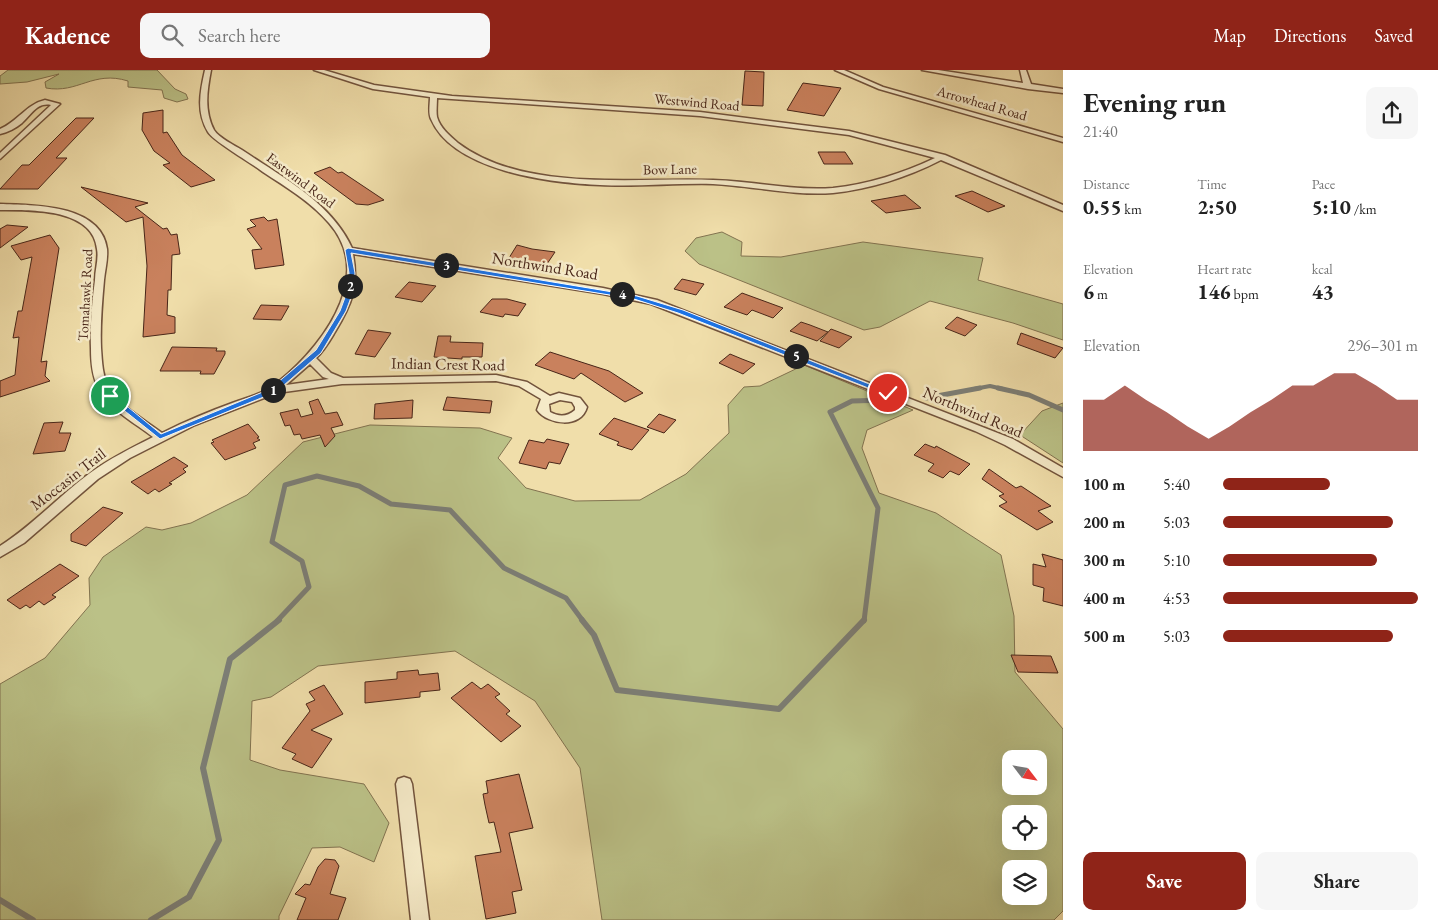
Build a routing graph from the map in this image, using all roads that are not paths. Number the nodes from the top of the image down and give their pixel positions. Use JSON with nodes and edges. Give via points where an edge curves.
{"nodes":[{"id":1,"x":208,"y":70,"type":"edge"},
{"id":2,"x":317,"y":70,"type":"edge"},
{"id":3,"x":838,"y":70,"type":"edge"},
{"id":4,"x":925,"y":70,"type":"edge"},
{"id":5,"x":1022,"y":70,"type":"edge"},
{"id":6,"x":1028,"y":87,"type":"junction"},
{"id":7,"x":1063,"y":91,"type":"edge"},
{"id":8,"x":433,"y":96,"type":"junction"},
{"id":9,"x":0,"y":132,"type":"edge"},
{"id":10,"x":1063,"y":140,"type":"edge"},
{"id":11,"x":0,"y":157,"type":"edge"},
{"id":12,"x":942,"y":157,"type":"junction"},
{"id":13,"x":0,"y":207,"type":"edge"},
{"id":14,"x":1063,"y":208,"type":"edge"},
{"id":15,"x":348,"y":250,"type":"junction"},
{"id":16,"x":311,"y":359,"type":"junction"},
{"id":17,"x":342,"y":381,"type":"junction"},
{"id":18,"x":273,"y":390,"type":"junction"},
{"id":19,"x":548,"y":399,"type":"dead end"},
{"id":20,"x":160,"y":437,"type":"junction"},
{"id":21,"x":1063,"y":473,"type":"edge"},
{"id":22,"x":0,"y":552,"type":"edge"},
{"id":23,"x":404,"y":784,"type":"dead end"},
{"id":24,"x":420,"y":920,"type":"edge"}],
"edges":[{"from":1,"to":15,"type":"street","name":"Eastwind Road","via":[[202,94],[204,112],[212,132],[317,208],[341,234]]},
{"from":2,"to":8,"type":"street","name":"Westwind Road","via":[[366,86]]},
{"from":3,"to":10,"type":"street","name":"Arrowhead Road","via":[[881,88]]},
{"from":4,"to":6,"type":"street"},
{"from":5,"to":6,"type":"street"},
{"from":6,"to":7,"type":"street"},
{"from":8,"to":12,"type":"street","name":"Westwind Road","via":[[700,114],[790,124],[880,139]]},
{"from":8,"to":12,"type":"street","name":"Bow Lane","via":[[438,125],[449,140],[468,153],[496,164],[566,180],[619,183],[700,181],[787,190],[832,190],[895,177]]},
{"from":9,"to":11,"type":"street","via":[[18,123],[34,105],[56,104]]},
{"from":12,"to":14,"type":"street","name":"Westwind Road"},
{"from":13,"to":20,"type":"street","name":"Tomahawk Road","via":[[60,212],[80,219],[95,230],[102,249],[97,374],[110,396]]},
{"from":15,"to":16,"type":"street","name":"Eastwind Road","via":[[352,273],[350,292],[331,332]]},
{"from":15,"to":21,"type":"street","name":"Northwind Road","via":[[603,290],[654,302],[979,429],[1017,446]]},
{"from":16,"to":17,"type":"street","via":[[327,375]]},
{"from":16,"to":18,"type":"street","name":"Eastwind Road"},
{"from":17,"to":18,"type":"street","name":"Indian Crest Road"},
{"from":17,"to":19,"type":"street","name":"Indian Crest Road","via":[[504,379],[523,384]]},
{"from":18,"to":20,"type":"street","name":"Eastwind Road"},
{"from":20,"to":22,"type":"street","name":"Moccasin Trail","via":[[94,476],[19,540]]},
{"from":23,"to":24,"type":"street"}]}
